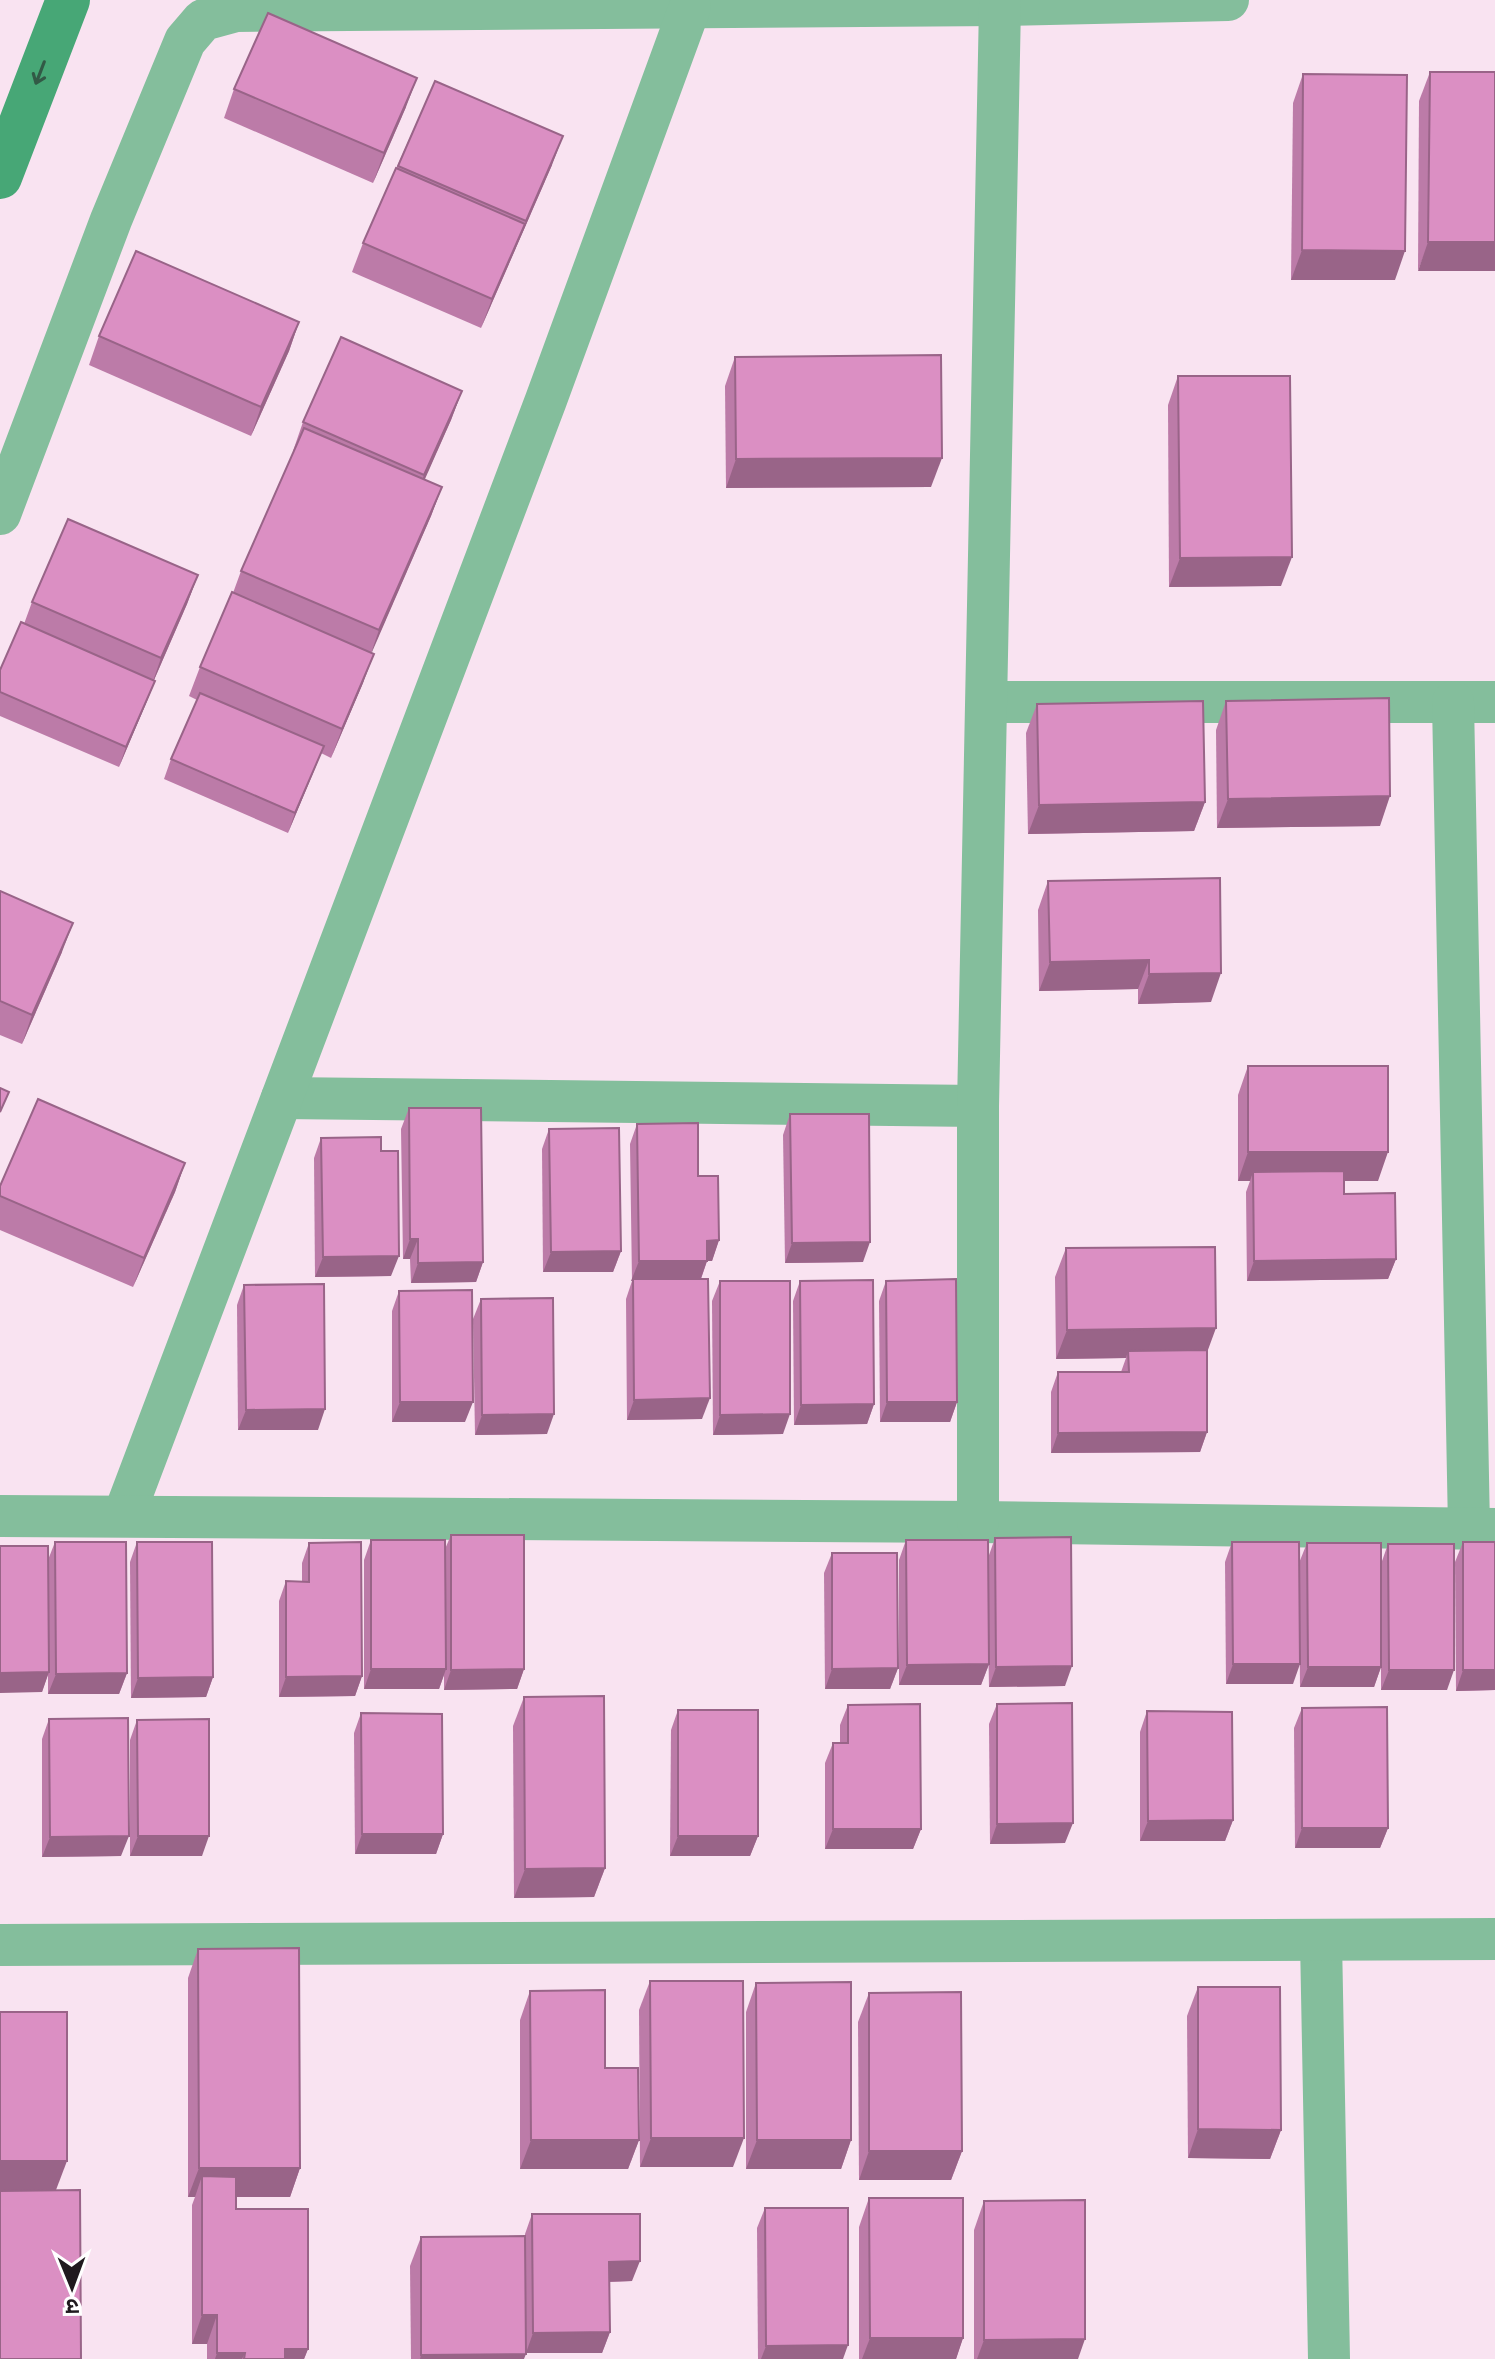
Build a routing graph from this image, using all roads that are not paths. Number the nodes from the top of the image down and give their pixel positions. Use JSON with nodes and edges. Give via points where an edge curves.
{"nodes":[{"id":1,"x":68,"y":0,"type":"edge"},
{"id":2,"x":1228,"y":0,"type":"edge"},
{"id":3,"x":1000,"y":5,"type":"junction"},
{"id":4,"x":690,"y":7,"type":"junction"},
{"id":5,"x":0,"y":177,"type":"edge"},
{"id":6,"x":0,"y":514,"type":"edge"},
{"id":7,"x":988,"y":702,"type":"junction"},
{"id":8,"x":1453,"y":702,"type":"junction"},
{"id":9,"x":1495,"y":702,"type":"edge"},
{"id":10,"x":282,"y":1098,"type":"junction"},
{"id":11,"x":978,"y":1106,"type":"junction"},
{"id":12,"x":124,"y":1515,"type":"junction"},
{"id":13,"x":0,"y":1516,"type":"edge"},
{"id":14,"x":978,"y":1522,"type":"junction"},
{"id":15,"x":1482,"y":1529,"type":"edge"},
{"id":16,"x":1495,"y":1939,"type":"edge"},
{"id":17,"x":1321,"y":1940,"type":"junction"},
{"id":18,"x":0,"y":1945,"type":"edge"},
{"id":19,"x":1329,"y":2359,"type":"edge"}],
"edges":[{"from":1,"to":5,"type":"main road","one_way":true},
{"from":2,"to":3,"type":"street"},
{"from":3,"to":4,"type":"street"},
{"from":3,"to":7,"type":"street"},
{"from":4,"to":6,"type":"street","via":[[236,11],[203,20],[185,41],[111,220]]},
{"from":4,"to":10,"type":"street"},
{"from":7,"to":8,"type":"street"},
{"from":7,"to":11,"type":"street"},
{"from":8,"to":9,"type":"street"},
{"from":8,"to":15,"type":"street"},
{"from":10,"to":11,"type":"street"},
{"from":10,"to":12,"type":"street"},
{"from":11,"to":14,"type":"street"},
{"from":12,"to":13,"type":"street"},
{"from":12,"to":14,"type":"street"},
{"from":14,"to":15,"type":"street"},
{"from":16,"to":17,"type":"street"},
{"from":17,"to":18,"type":"street"},
{"from":17,"to":19,"type":"street"}]}
